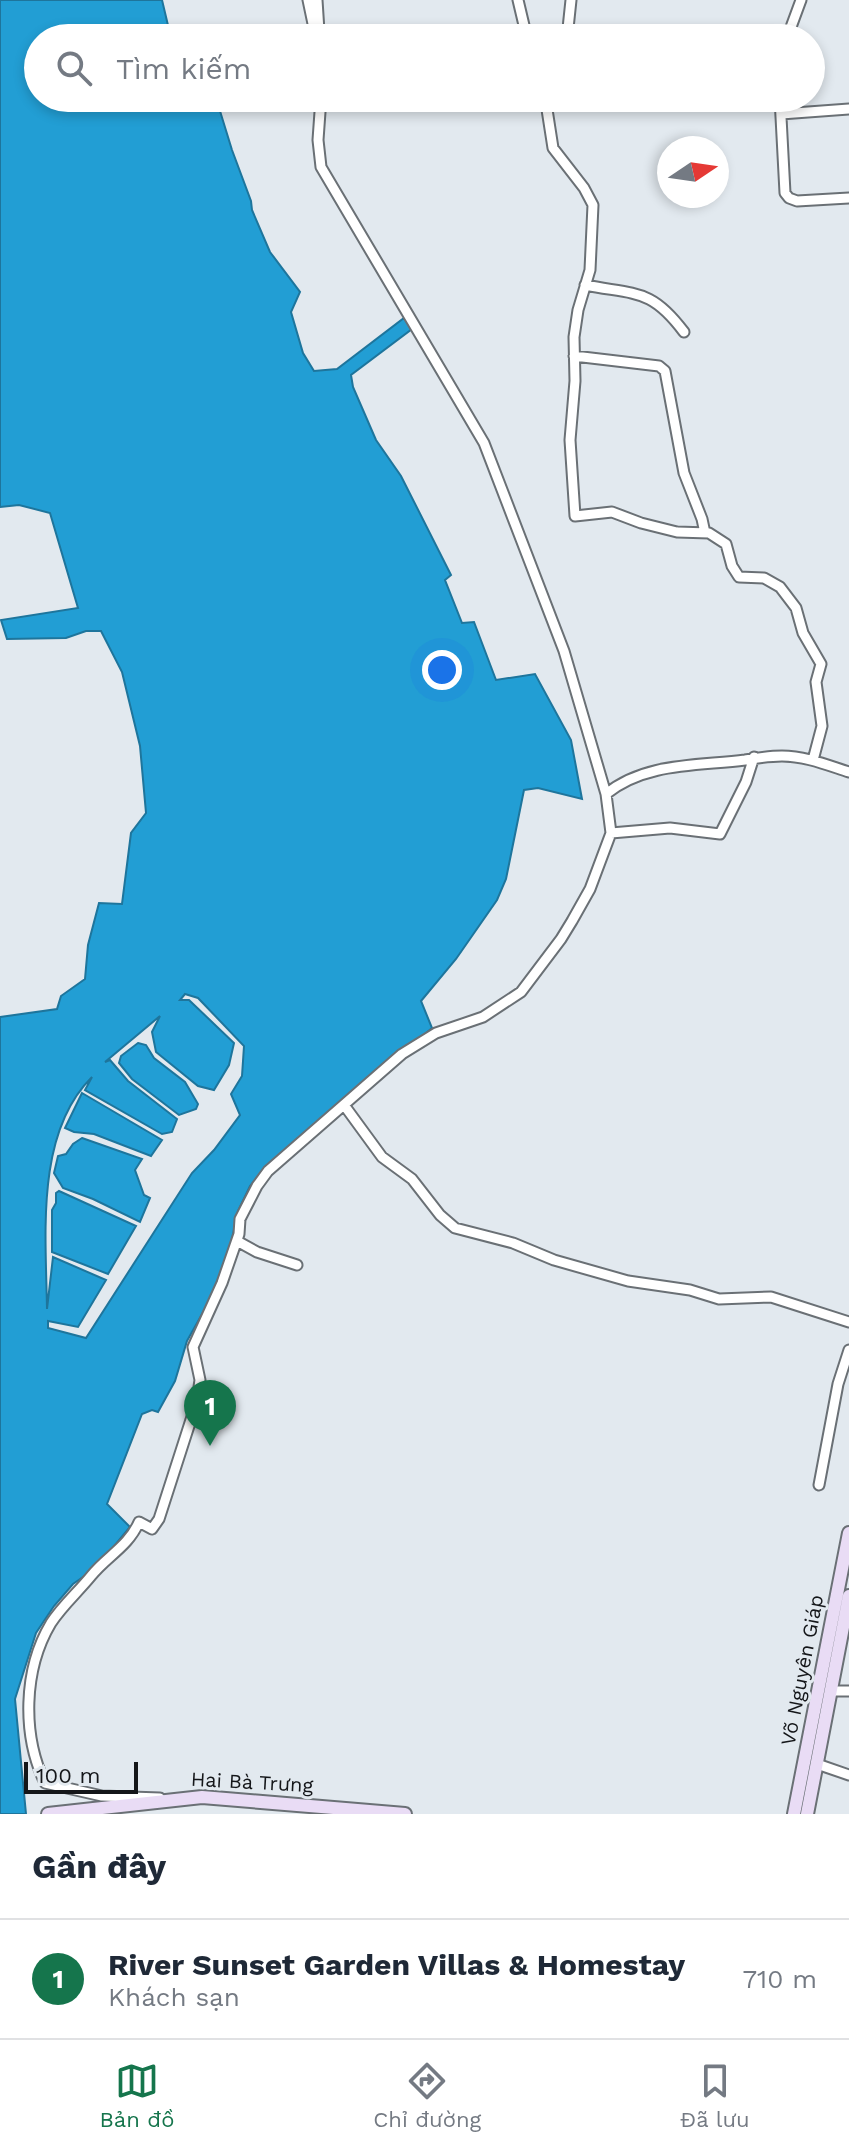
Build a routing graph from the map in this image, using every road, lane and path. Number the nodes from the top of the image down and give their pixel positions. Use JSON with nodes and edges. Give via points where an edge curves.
{"nodes":[{"id":1,"x":308,"y":0,"type":"edge"},
{"id":2,"x":317,"y":0,"type":"edge"},
{"id":3,"x":518,"y":0,"type":"edge"},
{"id":4,"x":571,"y":0,"type":"edge"},
{"id":5,"x":801,"y":0,"type":"edge"},
{"id":6,"x":314,"y":24,"type":"edge"},
{"id":7,"x":318,"y":24,"type":"edge"},
{"id":8,"x":524,"y":24,"type":"edge"},
{"id":9,"x":568,"y":24,"type":"edge"},
{"id":10,"x":792,"y":24,"type":"edge"},
{"id":11,"x":849,"y":109,"type":"edge"},
{"id":12,"x":825,"y":111,"type":"edge"},
{"id":13,"x":320,"y":112,"type":"edge"},
{"id":14,"x":549,"y":112,"type":"edge"},
{"id":15,"x":808,"y":112,"type":"edge"},
{"id":16,"x":781,"y":114,"type":"joint"},
{"id":17,"x":849,"y":198,"type":"edge"},
{"id":18,"x":585,"y":285,"type":"junction"},
{"id":19,"x":684,"y":332,"type":"dead end"},
{"id":20,"x":574,"y":356,"type":"junction"},
{"id":21,"x":705,"y":533,"type":"junction"},
{"id":22,"x":754,"y":757,"type":"junction"},
{"id":23,"x":813,"y":760,"type":"junction"},
{"id":24,"x":849,"y":772,"type":"edge"},
{"id":25,"x":606,"y":794,"type":"junction"},
{"id":26,"x":611,"y":833,"type":"junction"},
{"id":27,"x":344,"y":1105,"type":"junction"},
{"id":28,"x":237,"y":1241,"type":"junction"},
{"id":29,"x":297,"y":1265,"type":"dead end"},
{"id":30,"x":849,"y":1322,"type":"edge"},
{"id":31,"x":849,"y":1350,"type":"edge"},
{"id":32,"x":819,"y":1485,"type":"dead end"},
{"id":33,"x":849,"y":1533,"type":"edge"},
{"id":34,"x":849,"y":1596,"type":"edge"},
{"id":35,"x":831,"y":1691,"type":"junction"},
{"id":36,"x":849,"y":1691,"type":"edge"},
{"id":37,"x":817,"y":1764,"type":"junction"},
{"id":38,"x":849,"y":1775,"type":"edge"},
{"id":39,"x":171,"y":1799,"type":"junction"},
{"id":40,"x":49,"y":1814,"type":"edge"},
{"id":41,"x":405,"y":1814,"type":"edge"},
{"id":42,"x":794,"y":1814,"type":"edge"},
{"id":43,"x":807,"y":1814,"type":"edge"}],
"edges":[{"from":1,"to":6,"type":"street"},
{"from":2,"to":7,"type":"street"},
{"from":3,"to":8,"type":"street"},
{"from":4,"to":9,"type":"street"},
{"from":5,"to":10,"type":"street"},
{"from":11,"to":12,"type":"street"},
{"from":13,"to":25,"type":"street","via":[[321,167],[484,443],[556,626]]},
{"from":14,"to":18,"type":"street","via":[[553,148],[593,205]]},
{"from":15,"to":16,"type":"street"},
{"from":16,"to":17,"type":"street","via":[[789,198]]},
{"from":18,"to":19,"type":"street","via":[[651,298]]},
{"from":18,"to":20,"type":"street"},
{"from":20,"to":21,"type":"street","via":[[665,371],[684,473]]},
{"from":20,"to":21,"type":"street","via":[[570,440],[575,516],[612,512],[677,532]]},
{"from":21,"to":23,"type":"street","via":[[726,544],[739,577],[772,580],[796,608],[806,641],[821,664],[816,682],[822,726]]},
{"from":22,"to":23,"type":"street"},
{"from":22,"to":25,"type":"street","via":[[665,768]]},
{"from":22,"to":26,"type":"street","via":[[720,834],[670,828]]},
{"from":23,"to":24,"type":"street"},
{"from":25,"to":26,"type":"street"},
{"from":26,"to":27,"type":"street","via":[[590,889],[567,930],[521,992],[483,1017],[417,1044]]},
{"from":27,"to":28,"type":"street","via":[[268,1171],[240,1219]]},
{"from":27,"to":30,"type":"street","via":[[382,1157],[412,1179],[455,1228],[628,1281],[719,1299],[771,1297]]},
{"from":28,"to":29,"type":"street"},
{"from":28,"to":39,"type":"street","via":[[193,1347],[200,1380],[197,1401],[159,1519],[152,1529],[139,1522],[132,1538],[60,1611],[42,1644],[31,1685],[30,1736],[45,1783],[102,1796]]},
{"from":31,"to":32,"type":"street"},
{"from":33,"to":42,"type":"main road","name":"Võ Nguyên Giáp"},
{"from":34,"to":35,"type":"main road","name":"Võ Nguyên Giáp"},
{"from":35,"to":36,"type":"street"},
{"from":35,"to":37,"type":"main road","name":"Võ Nguyên Giáp"},
{"from":37,"to":38,"type":"street"},
{"from":37,"to":43,"type":"main road","name":"Võ Nguyên Giáp"},
{"from":39,"to":40,"type":"main road","name":"Hai Bà Trưng"},
{"from":39,"to":41,"type":"main road","name":"Hai Bà Trưng","via":[[223,1798]]}]}
